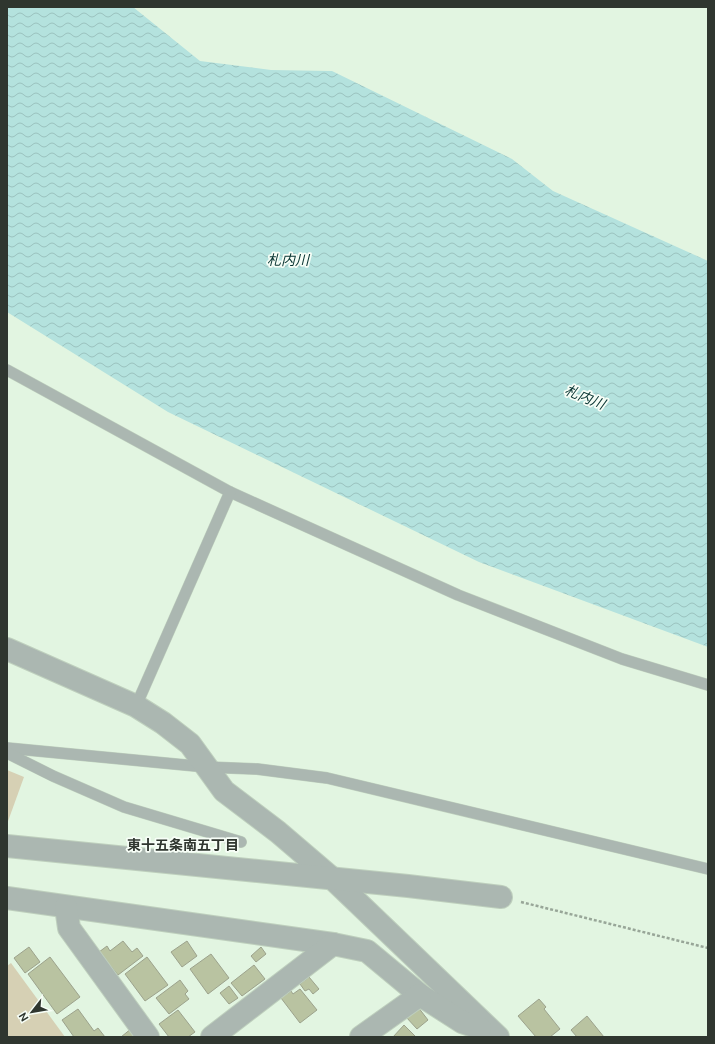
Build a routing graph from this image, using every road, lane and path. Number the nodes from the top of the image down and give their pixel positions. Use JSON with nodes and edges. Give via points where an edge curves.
{"nodes":[{"id":1,"x":7,"y":370,"type":"edge"},
{"id":2,"x":230,"y":492,"type":"junction"},
{"id":3,"x":7,"y":649,"type":"edge"},
{"id":4,"x":708,"y":685,"type":"edge"},
{"id":5,"x":136,"y":706,"type":"junction"},
{"id":6,"x":7,"y":748,"type":"edge"},
{"id":7,"x":7,"y":753,"type":"edge"},
{"id":8,"x":206,"y":767,"type":"junction"},
{"id":9,"x":242,"y":842,"type":"dead end"},
{"id":10,"x":7,"y":846,"type":"edge"},
{"id":11,"x":708,"y":869,"type":"edge"},
{"id":12,"x":333,"y":879,"type":"junction"},
{"id":13,"x":501,"y":897,"type":"joint"},
{"id":14,"x":7,"y":898,"type":"edge"},
{"id":15,"x":66,"y":907,"type":"junction"},
{"id":16,"x":332,"y":944,"type":"junction"},
{"id":17,"x":708,"y":948,"type":"edge"},
{"id":18,"x":420,"y":995,"type":"junction"},
{"id":19,"x":496,"y":1035,"type":"edge"},
{"id":20,"x":148,"y":1037,"type":"edge"},
{"id":21,"x":212,"y":1037,"type":"edge"},
{"id":22,"x":361,"y":1037,"type":"edge"}],
"edges":[{"from":1,"to":2,"type":"lane"},
{"from":2,"to":4,"type":"lane","via":[[458,595],[622,659]]},
{"from":2,"to":5,"type":"lane"},
{"from":3,"to":5,"type":"street"},
{"from":5,"to":8,"type":"street","via":[[190,744]]},
{"from":6,"to":8,"type":"lane"},
{"from":7,"to":9,"type":"lane","via":[[124,807]]},
{"from":8,"to":11,"type":"lane","via":[[257,769],[327,778]]},
{"from":8,"to":12,"type":"street","via":[[224,791],[278,832]]},
{"from":10,"to":12,"type":"street"},
{"from":12,"to":13,"type":"street"},
{"from":12,"to":19,"type":"street"},
{"from":13,"to":17,"type":"path"},
{"from":14,"to":15,"type":"street"},
{"from":15,"to":16,"type":"street"},
{"from":15,"to":20,"type":"street","via":[[69,928]]},
{"from":16,"to":18,"type":"street","via":[[367,951]]},
{"from":16,"to":21,"type":"street"},
{"from":18,"to":19,"type":"street","via":[[462,1022]]},
{"from":18,"to":22,"type":"street"}]}
